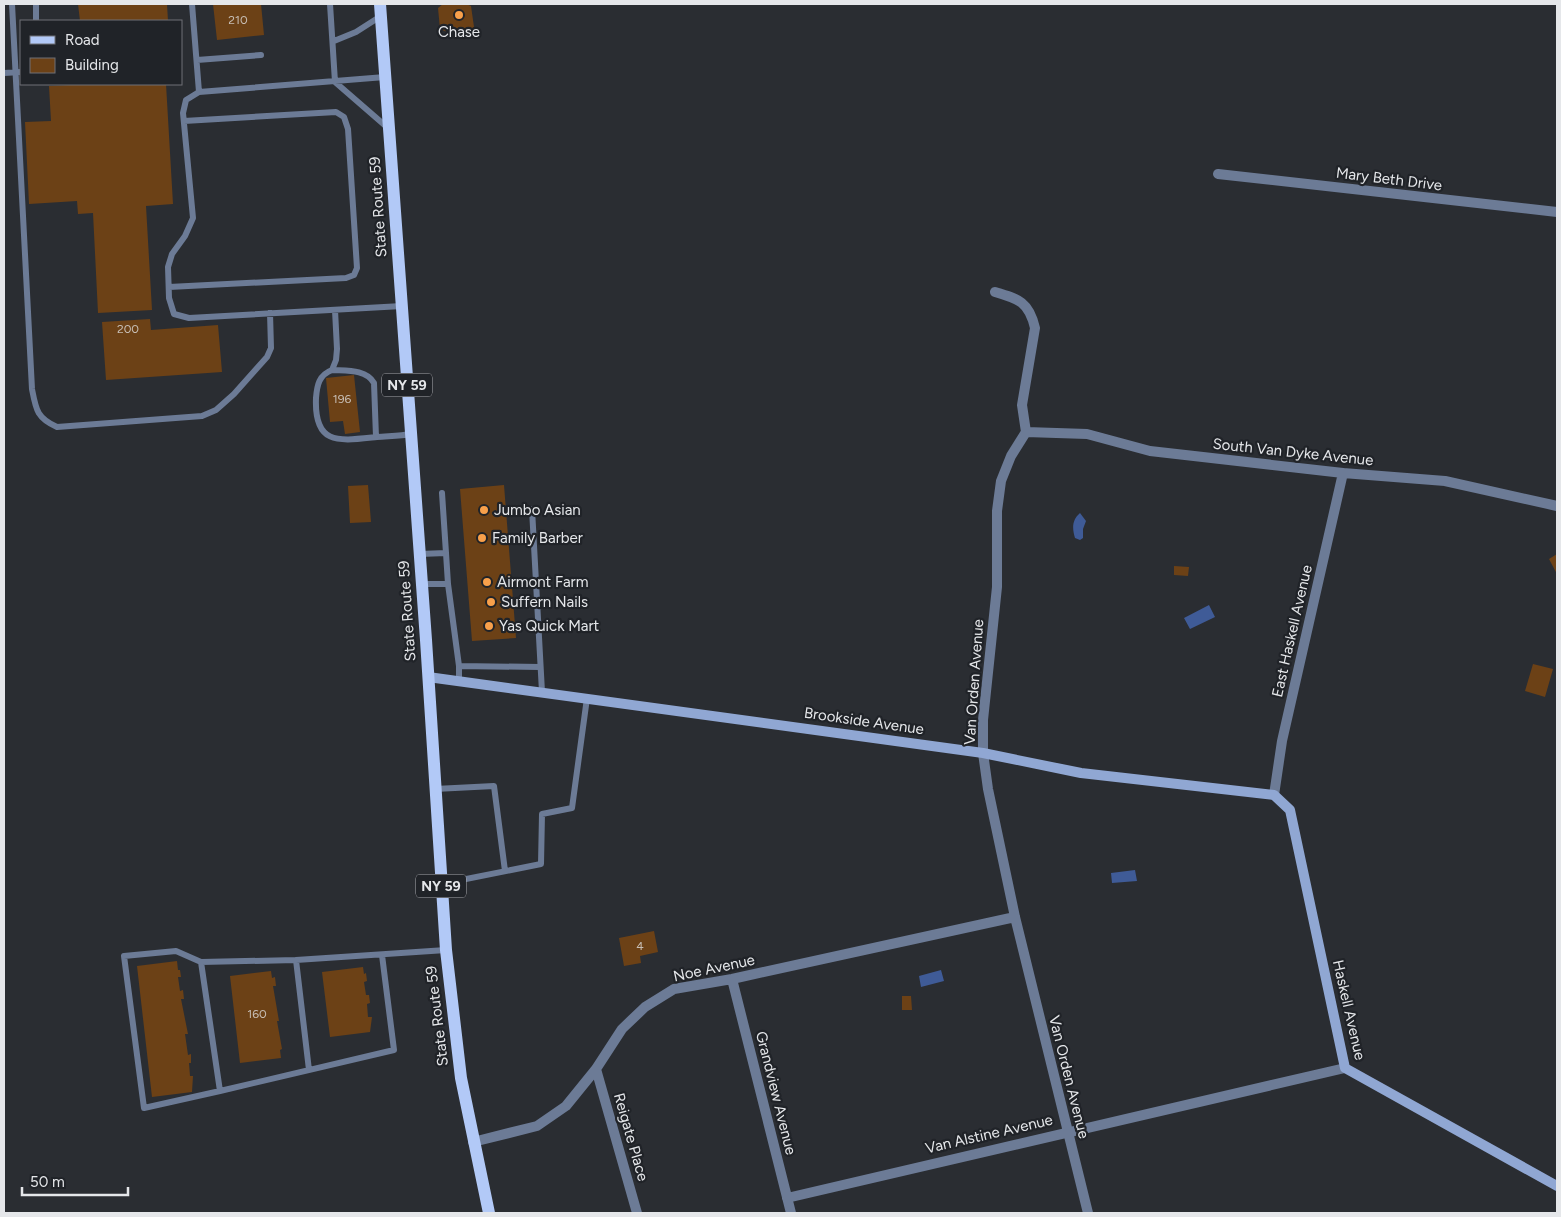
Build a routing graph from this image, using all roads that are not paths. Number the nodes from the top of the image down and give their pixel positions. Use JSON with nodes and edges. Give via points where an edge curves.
{"nodes":[{"id":1,"x":12,"y":4,"type":"edge"},
{"id":2,"x":36,"y":4,"type":"edge"},
{"id":3,"x":192,"y":4,"type":"edge"},
{"id":4,"x":330,"y":4,"type":"edge"},
{"id":5,"x":380,"y":10,"type":"edge"},
{"id":6,"x":36,"y":20,"type":"edge"},
{"id":7,"x":12,"y":28,"type":"junction"},
{"id":8,"x":20,"y":28,"type":"edge"},
{"id":9,"x":334,"y":41,"type":"junction"},
{"id":10,"x":261,"y":55,"type":"dead end"},
{"id":11,"x":197,"y":60,"type":"junction"},
{"id":12,"x":18,"y":72,"type":"edge"},
{"id":13,"x":4,"y":73,"type":"edge"},
{"id":14,"x":385,"y":77,"type":"junction"},
{"id":15,"x":335,"y":82,"type":"junction"},
{"id":16,"x":199,"y":92,"type":"junction"},
{"id":17,"x":184,"y":121,"type":"junction"},
{"id":18,"x":389,"y":130,"type":"junction"},
{"id":19,"x":1218,"y":174,"type":"dead end"},
{"id":20,"x":1557,"y":212,"type":"edge"},
{"id":21,"x":169,"y":287,"type":"junction"},
{"id":22,"x":995,"y":292,"type":"dead end"},
{"id":23,"x":402,"y":306,"type":"junction"},
{"id":24,"x":335,"y":310,"type":"junction"},
{"id":25,"x":270,"y":313,"type":"junction"},
{"id":26,"x":332,"y":370,"type":"junction"},
{"id":27,"x":1026,"y":432,"type":"junction"},
{"id":28,"x":411,"y":434,"type":"junction"},
{"id":29,"x":376,"y":437,"type":"junction"},
{"id":30,"x":1343,"y":474,"type":"junction"},
{"id":31,"x":442,"y":493,"type":"dead end"},
{"id":32,"x":1557,"y":506,"type":"edge"},
{"id":33,"x":532,"y":509,"type":"dead end"},
{"id":34,"x":446,"y":553,"type":"junction"},
{"id":35,"x":420,"y":554,"type":"junction"},
{"id":36,"x":422,"y":584,"type":"junction"},
{"id":37,"x":448,"y":584,"type":"junction"},
{"id":38,"x":459,"y":666,"type":"junction"},
{"id":39,"x":540,"y":667,"type":"junction"},
{"id":40,"x":428,"y":677,"type":"junction"},
{"id":41,"x":459,"y":681,"type":"junction"},
{"id":42,"x":542,"y":692,"type":"junction"},
{"id":43,"x":586,"y":698,"type":"junction"},
{"id":44,"x":983,"y":753,"type":"junction"},
{"id":45,"x":435,"y":789,"type":"junction"},
{"id":46,"x":1274,"y":795,"type":"junction"},
{"id":47,"x":505,"y":871,"type":"junction"},
{"id":48,"x":441,"y":884,"type":"junction"},
{"id":49,"x":1015,"y":917,"type":"junction"},
{"id":50,"x":446,"y":950,"type":"junction"},
{"id":51,"x":382,"y":955,"type":"junction"},
{"id":52,"x":296,"y":960,"type":"junction"},
{"id":53,"x":201,"y":962,"type":"junction"},
{"id":54,"x":732,"y":980,"type":"junction"},
{"id":55,"x":1345,"y":1068,"type":"junction"},
{"id":56,"x":596,"y":1069,"type":"junction"},
{"id":57,"x":308,"y":1070,"type":"junction"},
{"id":58,"x":220,"y":1091,"type":"junction"},
{"id":59,"x":1066,"y":1131,"type":"junction"},
{"id":60,"x":473,"y":1142,"type":"junction"},
{"id":61,"x":1557,"y":1186,"type":"edge"},
{"id":62,"x":787,"y":1198,"type":"junction"},
{"id":63,"x":489,"y":1213,"type":"edge"},
{"id":64,"x":637,"y":1213,"type":"edge"},
{"id":65,"x":791,"y":1213,"type":"edge"},
{"id":66,"x":1088,"y":1213,"type":"edge"}],
"edges":[{"from":1,"to":7,"type":"lane"},
{"from":2,"to":6,"type":"lane"},
{"from":3,"to":11,"type":"lane"},
{"from":4,"to":9,"type":"lane"},
{"from":5,"to":9,"type":"lane","via":[[356,32]]},
{"from":5,"to":14,"type":"main road","name":"State Route 59","number":"NY 59"},
{"from":7,"to":8,"type":"lane"},
{"from":7,"to":12,"type":"lane"},
{"from":9,"to":15,"type":"lane"},
{"from":10,"to":11,"type":"lane"},
{"from":11,"to":16,"type":"lane"},
{"from":12,"to":13,"type":"lane"},
{"from":12,"to":25,"type":"lane","via":[[32,390],[36,409],[44,421],[57,427],[202,416],[216,410],[266,357],[271,348]]},
{"from":14,"to":15,"type":"lane"},
{"from":14,"to":18,"type":"main road","name":"State Route 59","number":"NY 59"},
{"from":15,"to":16,"type":"lane"},
{"from":15,"to":18,"type":"lane"},
{"from":16,"to":17,"type":"lane","via":[[186,100]]},
{"from":17,"to":21,"type":"lane","via":[[193,218],[172,254],[168,267]]},
{"from":17,"to":21,"type":"lane","via":[[336,112],[344,117],[348,129],[357,268],[354,275],[346,278]]},
{"from":18,"to":23,"type":"main road","name":"State Route 59","number":"NY 59"},
{"from":19,"to":20,"type":"street","name":"Mary Beth Drive"},
{"from":21,"to":25,"type":"lane","via":[[174,314],[189,318]]},
{"from":22,"to":27,"type":"street","via":[[1024,303],[1035,328],[1022,405]]},
{"from":23,"to":24,"type":"lane"},
{"from":23,"to":28,"type":"main road","name":"State Route 59","number":"NY 59"},
{"from":24,"to":25,"type":"lane"},
{"from":24,"to":26,"type":"lane","via":[[337,349]]},
{"from":26,"to":29,"type":"lane","via":[[371,377]]},
{"from":26,"to":29,"type":"lane","via":[[325,373],[317,386],[318,426],[339,441]]},
{"from":27,"to":30,"type":"street","name":"South Van Dyke Avenue","via":[[1087,434],[1150,451]]},
{"from":27,"to":44,"type":"street","name":"Van Orden Avenue","via":[[1001,481],[997,587]]},
{"from":28,"to":29,"type":"lane"},
{"from":28,"to":35,"type":"main road","name":"State Route 59","number":"NY 59"},
{"from":30,"to":32,"type":"street","name":"South Van Dyke Avenue","via":[[1445,481]]},
{"from":30,"to":46,"type":"street","name":"East Haskell Avenue","via":[[1282,741]]},
{"from":31,"to":34,"type":"lane"},
{"from":33,"to":39,"type":"lane"},
{"from":34,"to":35,"type":"lane"},
{"from":34,"to":37,"type":"lane"},
{"from":35,"to":36,"type":"main road","name":"State Route 59","number":"NY 59"},
{"from":36,"to":37,"type":"lane"},
{"from":36,"to":40,"type":"main road","name":"State Route 59","number":"NY 59"},
{"from":37,"to":38,"type":"lane"},
{"from":38,"to":39,"type":"lane"},
{"from":38,"to":41,"type":"lane"},
{"from":39,"to":42,"type":"lane"},
{"from":40,"to":41,"type":"street","name":"Brookside Avenue"},
{"from":40,"to":45,"type":"main road","name":"State Route 59","number":"NY 59"},
{"from":41,"to":42,"type":"street","name":"Brookside Avenue"},
{"from":42,"to":43,"type":"street","name":"Brookside Avenue"},
{"from":43,"to":44,"type":"street","name":"Brookside Avenue"},
{"from":43,"to":47,"type":"lane","via":[[572,808],[542,814],[541,864]]},
{"from":44,"to":46,"type":"street","name":"Brookside Avenue","via":[[1081,773]]},
{"from":44,"to":49,"type":"street","name":"Van Orden Avenue"},
{"from":45,"to":47,"type":"lane","via":[[494,786]]},
{"from":45,"to":48,"type":"main road","name":"State Route 59","number":"NY 59"},
{"from":46,"to":55,"type":"street","name":"Haskell Avenue","via":[[1290,810]]},
{"from":47,"to":48,"type":"lane"},
{"from":48,"to":50,"type":"main road","name":"State Route 59","number":"NY 59"},
{"from":49,"to":54,"type":"street","name":"Noe Avenue"},
{"from":49,"to":59,"type":"street","name":"Van Orden Avenue"},
{"from":50,"to":51,"type":"lane"},
{"from":50,"to":60,"type":"main road","name":"State Route 59","number":"NY 59"},
{"from":51,"to":52,"type":"lane"},
{"from":51,"to":57,"type":"lane","via":[[394,1050]]},
{"from":52,"to":53,"type":"lane"},
{"from":52,"to":57,"type":"lane"},
{"from":53,"to":58,"type":"lane"},
{"from":53,"to":58,"type":"lane","via":[[176,951],[124,956],[144,1108]]},
{"from":54,"to":56,"type":"street","name":"Noe Avenue","via":[[674,989],[646,1007],[622,1029]]},
{"from":54,"to":62,"type":"street","name":"Grandview Avenue"},
{"from":55,"to":59,"type":"street","name":"Van Alstine Avenue"},
{"from":55,"to":61,"type":"street","name":"Haskell Avenue"},
{"from":56,"to":60,"type":"street","name":"Noe Avenue","via":[[566,1106],[537,1126]]},
{"from":56,"to":64,"type":"street","name":"Reigate Place"},
{"from":57,"to":58,"type":"lane"},
{"from":59,"to":62,"type":"street","name":"Van Alstine Avenue"},
{"from":59,"to":66,"type":"street","name":"Van Orden Avenue"},
{"from":60,"to":63,"type":"main road","name":"State Route 59","number":"NY 59"},
{"from":62,"to":65,"type":"street","name":"Grandview Avenue"}]}
